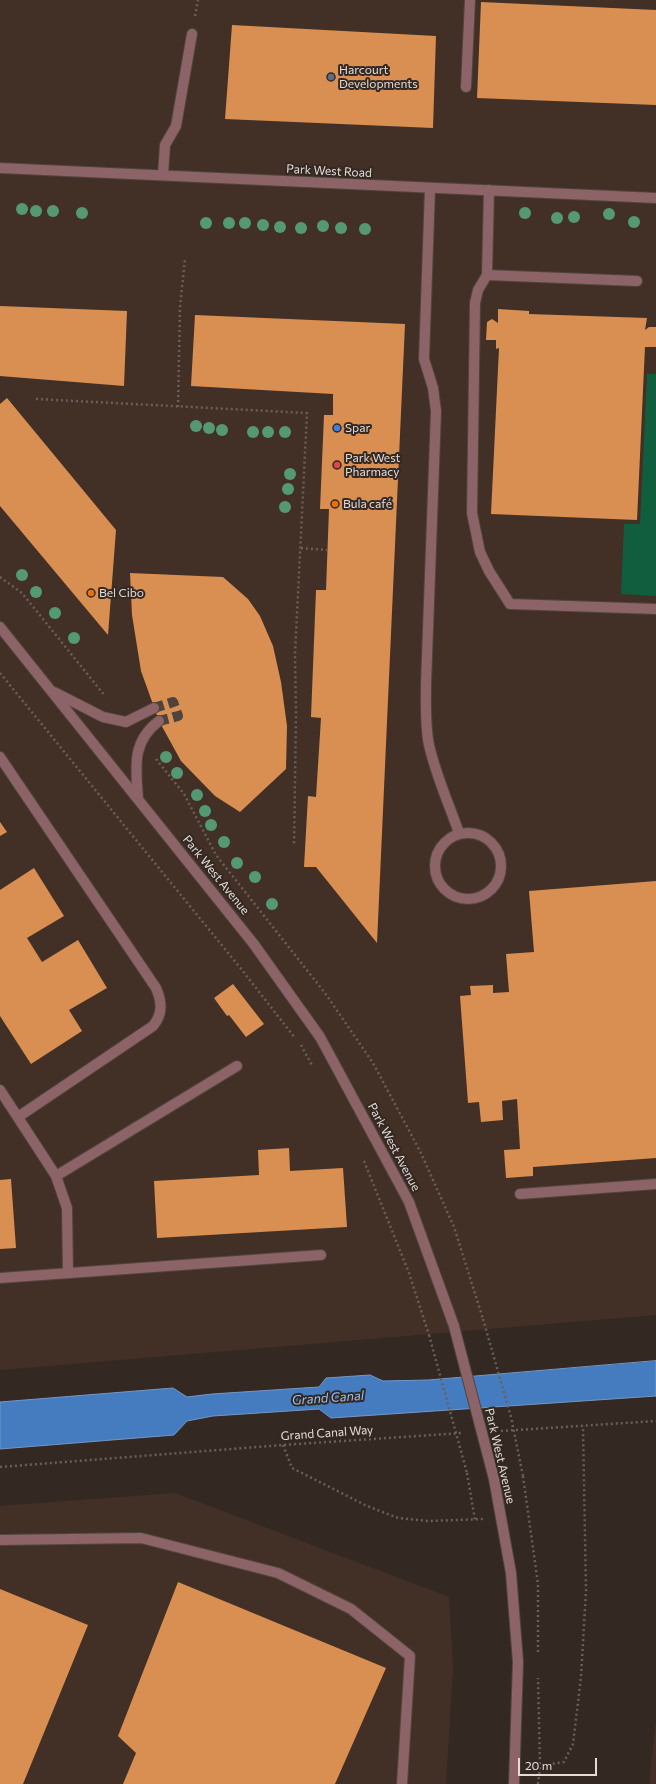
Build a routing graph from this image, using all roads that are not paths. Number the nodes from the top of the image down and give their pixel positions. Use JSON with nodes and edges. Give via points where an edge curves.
{"nodes":[{"id":1,"x":470,"y":0,"type":"edge"},
{"id":2,"x":192,"y":34,"type":"dead end"},
{"id":3,"x":466,"y":87,"type":"dead end"},
{"id":4,"x":0,"y":168,"type":"edge"},
{"id":5,"x":163,"y":175,"type":"junction"},
{"id":6,"x":430,"y":189,"type":"junction"},
{"id":7,"x":489,"y":190,"type":"junction"},
{"id":8,"x":656,"y":198,"type":"edge"},
{"id":9,"x":488,"y":275,"type":"junction"},
{"id":10,"x":637,"y":281,"type":"dead end"},
{"id":11,"x":656,"y":609,"type":"edge"},
{"id":12,"x":0,"y":627,"type":"edge"},
{"id":13,"x":51,"y":690,"type":"junction"},
{"id":14,"x":154,"y":708,"type":"tunnel mouth"},
{"id":15,"x":159,"y":721,"type":"tunnel mouth"},
{"id":16,"x":0,"y":757,"type":"edge"},
{"id":17,"x":138,"y":799,"type":"junction"},
{"id":18,"x":458,"y":833,"type":"junction"},
{"id":19,"x":237,"y":1066,"type":"dead end"},
{"id":20,"x":0,"y":1090,"type":"edge"},
{"id":21,"x":18,"y":1117,"type":"junction"},
{"id":22,"x":56,"y":1176,"type":"junction"},
{"id":23,"x":656,"y":1184,"type":"edge"},
{"id":24,"x":520,"y":1194,"type":"dead end"},
{"id":25,"x":321,"y":1255,"type":"dead end"},
{"id":26,"x":68,"y":1273,"type":"junction"},
{"id":27,"x":0,"y":1278,"type":"edge"},
{"id":28,"x":0,"y":1540,"type":"edge"},
{"id":29,"x":402,"y":1784,"type":"edge"},
{"id":30,"x":514,"y":1784,"type":"edge"}],
"edges":[{"from":1,"to":3,"type":"street"},
{"from":2,"to":5,"type":"street","via":[[176,126],[165,144]]},
{"from":4,"to":5,"type":"street","name":"Park West Road"},
{"from":5,"to":6,"type":"street","name":"Park West Road"},
{"from":6,"to":7,"type":"street","name":"Park West Road"},
{"from":6,"to":18,"type":"street","via":[[424,360],[433,388],[436,411],[426,704],[429,744]]},
{"from":7,"to":8,"type":"street","name":"Park West Road"},
{"from":7,"to":9,"type":"street"},
{"from":9,"to":10,"type":"street"},
{"from":9,"to":11,"type":"street","via":[[478,290],[475,303],[472,513],[480,552],[489,571],[510,604]]},
{"from":12,"to":13,"type":"street","name":"Park West Avenue"},
{"from":13,"to":14,"type":"street","via":[[103,717],[126,722]]},
{"from":13,"to":17,"type":"street","name":"Park West Avenue"},
{"from":15,"to":17,"type":"street","via":[[149,729],[139,744],[136,766]]},
{"from":16,"to":21,"type":"street","via":[[161,999],[159,1019],[153,1026]]},
{"from":17,"to":30,"type":"street","name":"Park West Avenue","bridge":true,"via":[[253,943],[320,1037],[409,1202],[454,1326],[494,1480],[511,1573],[518,1662]]},
{"from":18,"to":18,"type":"street","via":[[482,834],[498,850],[502,861],[497,884],[490,892],[470,900],[449,893],[436,877],[435,866],[439,851],[449,838]]},
{"from":19,"to":22,"type":"street"},
{"from":20,"to":21,"type":"street"},
{"from":21,"to":22,"type":"street"},
{"from":22,"to":26,"type":"street","via":[[67,1208]]},
{"from":23,"to":24,"type":"street"},
{"from":25,"to":26,"type":"street"},
{"from":26,"to":27,"type":"street"},
{"from":28,"to":29,"type":"street","via":[[141,1538],[278,1573],[351,1609],[410,1656]]}]}
